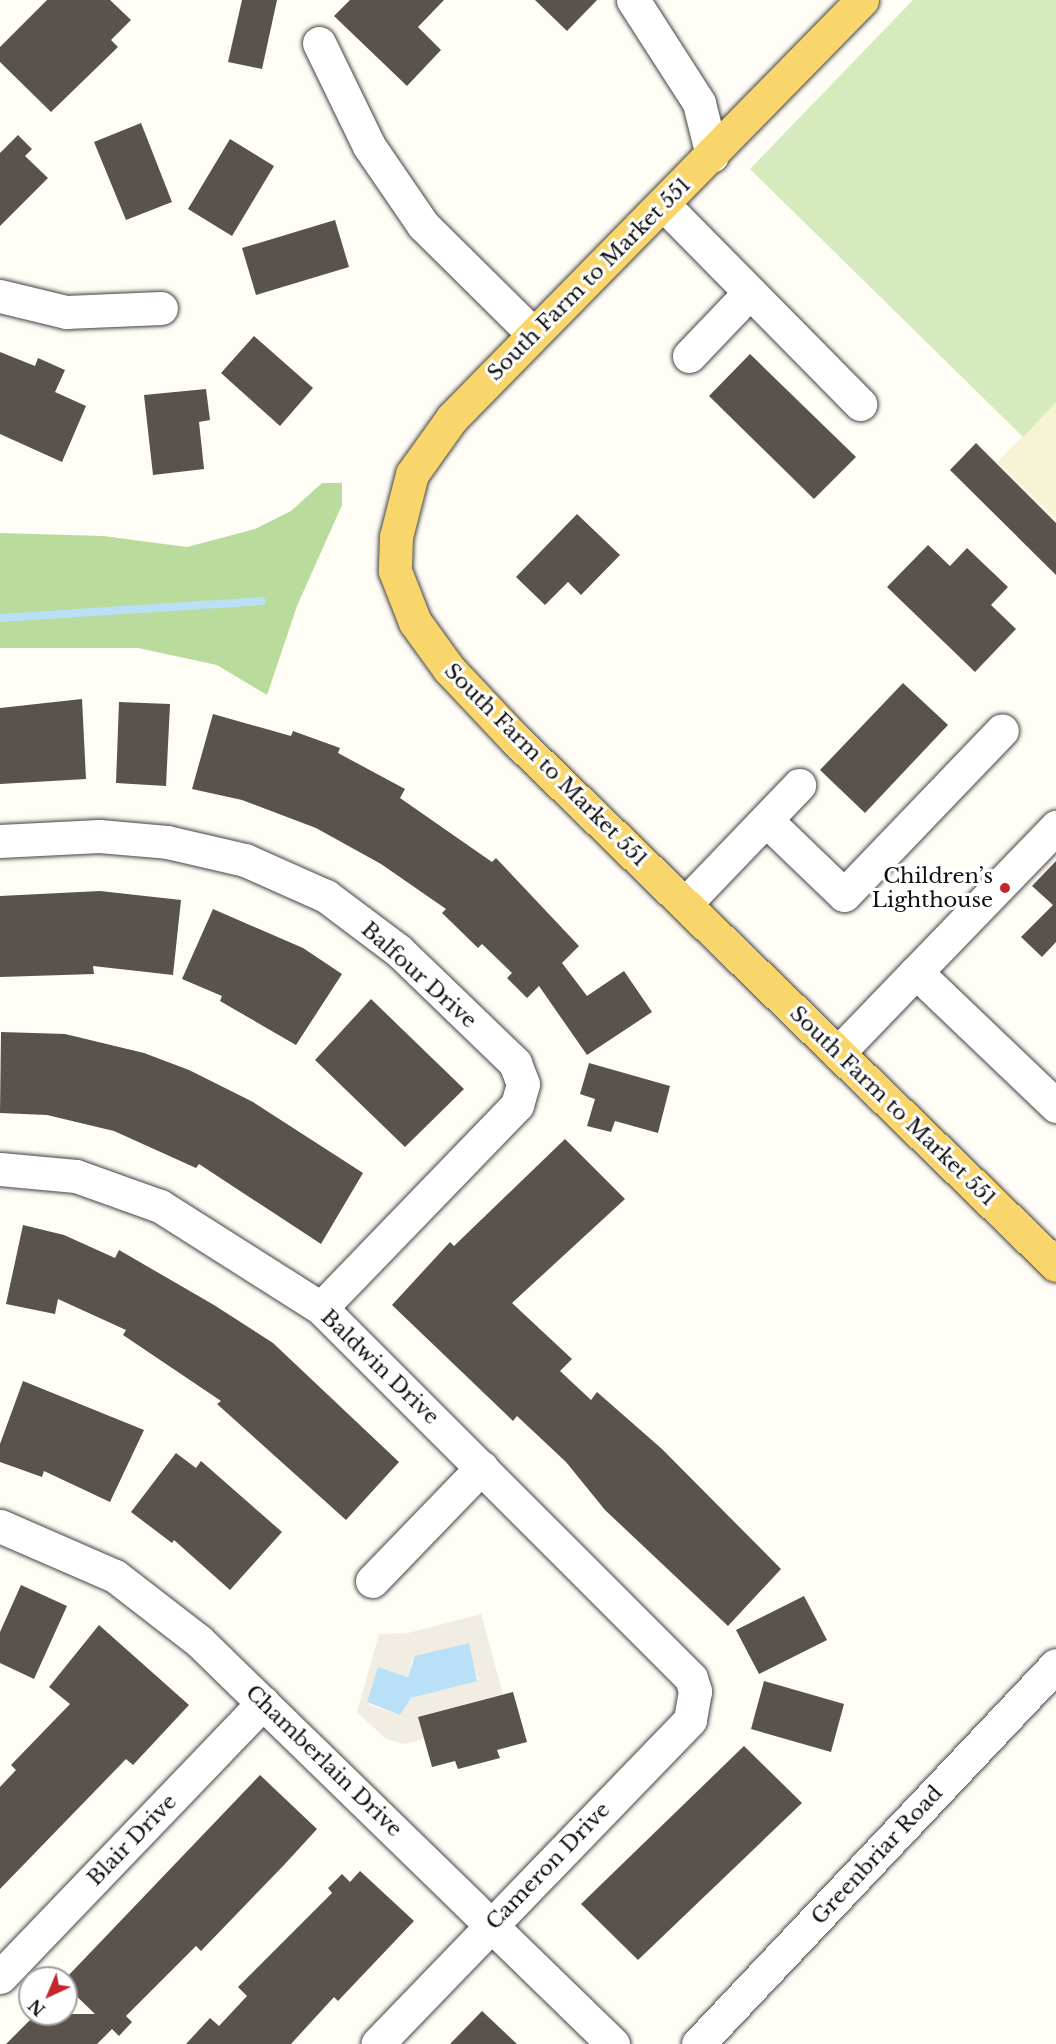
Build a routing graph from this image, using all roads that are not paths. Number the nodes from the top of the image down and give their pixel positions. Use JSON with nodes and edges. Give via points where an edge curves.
{"nodes":[{"id":1,"x":633,"y":0,"type":"edge"},
{"id":2,"x":862,"y":0,"type":"edge"},
{"id":3,"x":320,"y":42,"type":"dead end"},
{"id":4,"x":712,"y":155,"type":"junction"},
{"id":5,"x":663,"y":204,"type":"junction"},
{"id":6,"x":750,"y":292,"type":"junction"},
{"id":7,"x":0,"y":296,"type":"edge"},
{"id":8,"x":160,"y":308,"type":"dead end"},
{"id":9,"x":533,"y":334,"type":"junction"},
{"id":10,"x":689,"y":356,"type":"dead end"},
{"id":11,"x":860,"y":404,"type":"dead end"},
{"id":12,"x":1002,"y":730,"type":"dead end"},
{"id":13,"x":799,"y":785,"type":"dead end"},
{"id":14,"x":766,"y":820,"type":"junction"},
{"id":15,"x":1056,"y":827,"type":"edge"},
{"id":16,"x":0,"y":841,"type":"edge"},
{"id":17,"x":685,"y":904,"type":"junction"},
{"id":18,"x":916,"y":972,"type":"junction"},
{"id":19,"x":838,"y":1053,"type":"junction"},
{"id":20,"x":1056,"y":1106,"type":"edge"},
{"id":21,"x":0,"y":1169,"type":"edge"},
{"id":22,"x":1055,"y":1262,"type":"edge"},
{"id":23,"x":321,"y":1308,"type":"junction"},
{"id":24,"x":482,"y":1467,"type":"junction"},
{"id":25,"x":0,"y":1526,"type":"edge"},
{"id":26,"x":372,"y":1581,"type":"dead end"},
{"id":27,"x":1056,"y":1665,"type":"edge"},
{"id":28,"x":691,"y":1678,"type":"joint"},
{"id":29,"x":263,"y":1703,"type":"junction"},
{"id":30,"x":493,"y":1923,"type":"junction"},
{"id":31,"x":0,"y":1977,"type":"edge"},
{"id":32,"x":377,"y":2044,"type":"edge"},
{"id":33,"x":613,"y":2044,"type":"edge"},
{"id":34,"x":698,"y":2044,"type":"edge"}],
"edges":[{"from":1,"to":4,"type":"street","via":[[699,103]]},
{"from":2,"to":4,"type":"main road","name":"South Farm to Market 551"},
{"from":3,"to":9,"type":"street","via":[[369,146],[423,225]]},
{"from":4,"to":5,"type":"main road","name":"South Farm to Market 551"},
{"from":5,"to":6,"type":"street"},
{"from":5,"to":9,"type":"main road","name":"South Farm to Market 551"},
{"from":6,"to":10,"type":"street"},
{"from":6,"to":11,"type":"street"},
{"from":7,"to":8,"type":"street","via":[[66,312]]},
{"from":9,"to":17,"type":"main road","name":"South Farm to Market 551","via":[[452,418],[412,474],[396,537],[395,571],[415,622],[449,669]]},
{"from":12,"to":14,"type":"street","via":[[844,895]]},
{"from":13,"to":14,"type":"street"},
{"from":14,"to":17,"type":"street"},
{"from":15,"to":18,"type":"street"},
{"from":16,"to":23,"type":"street","name":"Balfour Drive","via":[[99,836],[167,842],[245,860],[335,903],[398,950],[515,1063],[523,1084],[517,1105]]},
{"from":17,"to":19,"type":"main road","name":"South Farm to Market 551"},
{"from":18,"to":19,"type":"street"},
{"from":18,"to":20,"type":"street"},
{"from":19,"to":22,"type":"main road","name":"South Farm to Market 551"},
{"from":21,"to":23,"type":"street","name":"Baldwin Drive","via":[[76,1176],[160,1206]]},
{"from":23,"to":24,"type":"street","name":"Baldwin Drive"},
{"from":24,"to":26,"type":"street"},
{"from":24,"to":28,"type":"street","name":"Baldwin Drive"},
{"from":25,"to":29,"type":"street","name":"Chamberlain Drive","via":[[115,1576],[199,1641]]},
{"from":27,"to":34,"type":"street","name":"Greenbriar Road"},
{"from":28,"to":30,"type":"street","name":"Cameron Drive","via":[[695,1691],[690,1720]]},
{"from":29,"to":30,"type":"street","name":"Chamberlain Drive"},
{"from":29,"to":31,"type":"street","name":"Blair Drive"},
{"from":30,"to":32,"type":"street","name":"Cameron Drive"},
{"from":30,"to":33,"type":"street","name":"Chamberlain Drive"}]}
